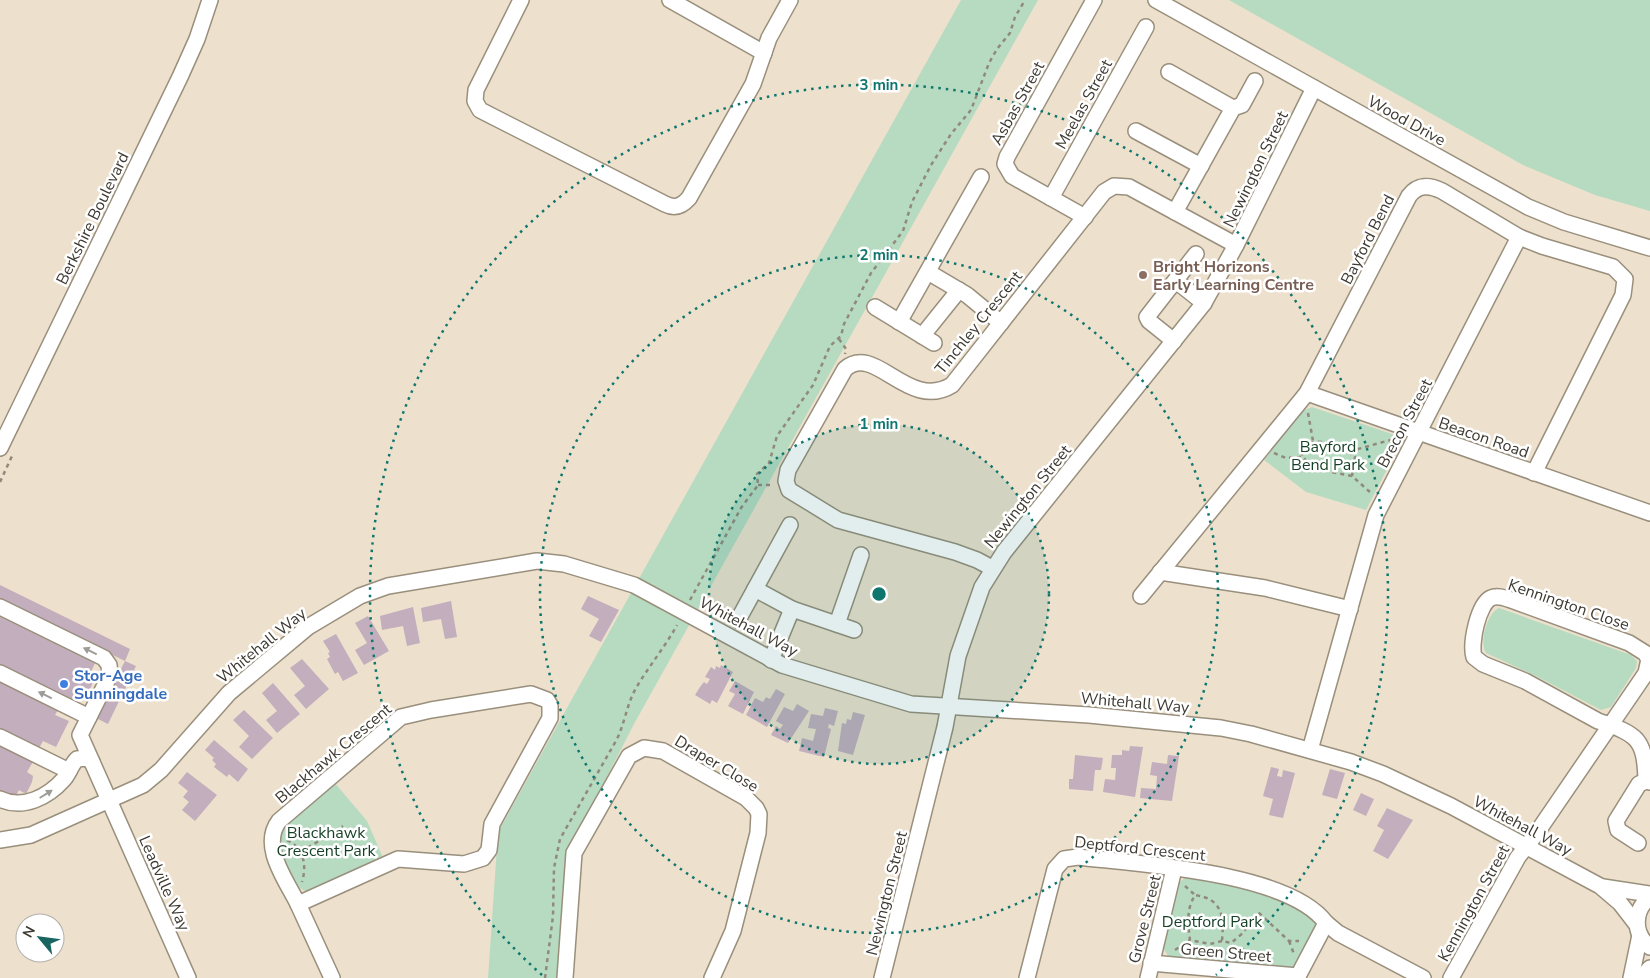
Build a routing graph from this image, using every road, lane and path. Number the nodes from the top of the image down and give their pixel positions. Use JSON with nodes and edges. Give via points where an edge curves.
{"nodes":[{"id":1,"x":210,"y":0,"type":"edge"},
{"id":2,"x":521,"y":0,"type":"edge"},
{"id":3,"x":670,"y":0,"type":"edge"},
{"id":4,"x":790,"y":0,"type":"edge"},
{"id":5,"x":1025,"y":0,"type":"edge"},
{"id":6,"x":1094,"y":0,"type":"edge"},
{"id":7,"x":1156,"y":0,"type":"edge"},
{"id":8,"x":1146,"y":27,"type":"dead end"},
{"id":9,"x":764,"y":53,"type":"junction"},
{"id":10,"x":1169,"y":72,"type":"dead end"},
{"id":11,"x":1256,"y":81,"type":"dead end"},
{"id":12,"x":1314,"y":88,"type":"junction"},
{"id":13,"x":1233,"y":108,"type":"junction"},
{"id":14,"x":1136,"y":130,"type":"dead end"},
{"id":15,"x":1201,"y":166,"type":"junction"},
{"id":16,"x":981,"y":177,"type":"dead end"},
{"id":17,"x":1051,"y":198,"type":"junction"},
{"id":18,"x":1175,"y":212,"type":"junction"},
{"id":19,"x":1085,"y":217,"type":"junction"},
{"id":20,"x":1519,"y":237,"type":"junction"},
{"id":21,"x":1236,"y":245,"type":"junction"},
{"id":22,"x":1650,"y":248,"type":"edge"},
{"id":23,"x":1196,"y":254,"type":"dead end"},
{"id":24,"x":928,"y":272,"type":"junction"},
{"id":25,"x":1176,"y":281,"type":"junction"},
{"id":26,"x":959,"y":290,"type":"junction"},
{"id":27,"x":1204,"y":303,"type":"junction"},
{"id":28,"x":875,"y":307,"type":"dead end"},
{"id":29,"x":899,"y":322,"type":"junction"},
{"id":30,"x":1001,"y":323,"type":"junction"},
{"id":31,"x":1174,"y":341,"type":"junction"},
{"id":32,"x":1305,"y":395,"type":"junction"},
{"id":33,"x":1415,"y":432,"type":"junction"},
{"id":34,"x":1312,"y":441,"type":"junction"},
{"id":35,"x":1263,"y":446,"type":"junction"},
{"id":36,"x":0,"y":448,"type":"edge"},
{"id":37,"x":1351,"y":454,"type":"junction"},
{"id":38,"x":1302,"y":457,"type":"junction"},
{"id":39,"x":1534,"y":473,"type":"junction"},
{"id":40,"x":1352,"y":476,"type":"junction"},
{"id":41,"x":1383,"y":500,"type":"junction"},
{"id":42,"x":1650,"y":513,"type":"edge"},
{"id":43,"x":790,"y":525,"type":"dead end"},
{"id":44,"x":861,"y":555,"type":"dead end"},
{"id":45,"x":992,"y":568,"type":"junction"},
{"id":46,"x":1160,"y":572,"type":"junction"},
{"id":47,"x":755,"y":589,"type":"junction"},
{"id":48,"x":1141,"y":596,"type":"dead end"},
{"id":49,"x":0,"y":607,"type":"edge"},
{"id":50,"x":792,"y":609,"type":"junction"},
{"id":51,"x":1350,"y":610,"type":"junction"},
{"id":52,"x":684,"y":612,"type":"junction"},
{"id":53,"x":738,"y":620,"type":"dead end"},
{"id":54,"x":837,"y":624,"type":"junction"},
{"id":55,"x":854,"y":630,"type":"dead end"},
{"id":56,"x":771,"y":660,"type":"junction"},
{"id":57,"x":0,"y":673,"type":"edge"},
{"id":58,"x":949,"y":706,"type":"junction"},
{"id":59,"x":89,"y":717,"type":"junction"},
{"id":60,"x":1610,"y":725,"type":"junction"},
{"id":61,"x":0,"y":737,"type":"edge"},
{"id":62,"x":1310,"y":750,"type":"junction"},
{"id":63,"x":92,"y":762,"type":"junction"},
{"id":64,"x":69,"y":771,"type":"junction"},
{"id":65,"x":1648,"y":781,"type":"edge"},
{"id":66,"x":0,"y":799,"type":"edge"},
{"id":67,"x":110,"y":802,"type":"junction"},
{"id":68,"x":344,"y":826,"type":"dead end"},
{"id":69,"x":271,"y":837,"type":"junction"},
{"id":70,"x":0,"y":840,"type":"edge"},
{"id":71,"x":1638,"y":843,"type":"dead end"},
{"id":72,"x":1526,"y":846,"type":"junction"},
{"id":73,"x":301,"y":852,"type":"junction"},
{"id":74,"x":1174,"y":869,"type":"junction"},
{"id":75,"x":1600,"y":886,"type":"junction"},
{"id":76,"x":1650,"y":896,"type":"edge"},
{"id":77,"x":295,"y":898,"type":"junction"},
{"id":78,"x":1326,"y":923,"type":"junction"},
{"id":79,"x":1638,"y":930,"type":"junction"},
{"id":80,"x":1222,"y":941,"type":"junction"},
{"id":81,"x":1316,"y":943,"type":"junction"},
{"id":82,"x":1650,"y":947,"type":"edge"},
{"id":83,"x":1650,"y":968,"type":"edge"},
{"id":84,"x":1149,"y":971,"type":"edge"},
{"id":85,"x":1298,"y":977,"type":"edge"},
{"id":86,"x":188,"y":978,"type":"edge"},
{"id":87,"x":332,"y":978,"type":"edge"},
{"id":88,"x":545,"y":978,"type":"edge"},
{"id":89,"x":565,"y":978,"type":"edge"},
{"id":90,"x":712,"y":978,"type":"edge"},
{"id":91,"x":882,"y":978,"type":"edge"},
{"id":92,"x":1027,"y":978,"type":"edge"},
{"id":93,"x":1423,"y":978,"type":"edge"},
{"id":94,"x":1451,"y":978,"type":"edge"},
{"id":95,"x":1631,"y":978,"type":"edge"},
{"id":96,"x":1641,"y":978,"type":"edge"}],
"edges":[{"from":1,"to":36,"type":"street","name":"Berkshire Boulevard","via":[[180,76]]},
{"from":2,"to":9,"type":"street","via":[[476,90],[480,110],[670,206],[680,206],[689,198],[753,84]]},
{"from":3,"to":9,"type":"street"},
{"from":4,"to":9,"type":"street"},
{"from":5,"to":52,"type":"path","via":[[1010,33],[989,63],[972,110],[931,165],[912,202],[903,230],[871,273],[841,336],[830,346],[813,385],[780,431],[772,457],[758,474],[758,485],[737,514]]},
{"from":6,"to":17,"type":"street","name":"Asbas Street","via":[[1006,160],[1006,168],[1012,176]]},
{"from":7,"to":12,"type":"street","name":"Wood Drive"},
{"from":8,"to":17,"type":"street","name":"Meelas Street"},
{"from":10,"to":13,"type":"street"},
{"from":11,"to":13,"type":"street","via":[[1242,105]]},
{"from":12,"to":21,"type":"street","name":"Newington Street"},
{"from":12,"to":22,"type":"street","name":"Wood Drive","via":[[1528,207],[1576,226]]},
{"from":13,"to":15,"type":"street"},
{"from":14,"to":15,"type":"street"},
{"from":15,"to":18,"type":"street"},
{"from":16,"to":24,"type":"street"},
{"from":17,"to":19,"type":"street","name":"Asbas Street"},
{"from":18,"to":19,"type":"street","name":"Tinchley Crescent","via":[[1129,187],[1118,185],[1104,192]]},
{"from":18,"to":21,"type":"street","name":"Tinchley Crescent"},
{"from":19,"to":30,"type":"street","name":"Tinchley Crescent"},
{"from":20,"to":32,"type":"street","name":"Bayford Bend","via":[[1434,187],[1416,189],[1409,196]]},
{"from":20,"to":33,"type":"street","name":"Brecon Street"},
{"from":20,"to":39,"type":"street","name":"Bayford Bend","via":[[1613,267],[1621,273],[1626,284],[1624,295]]},
{"from":21,"to":27,"type":"street","name":"Newington Street"},
{"from":23,"to":25,"type":"street"},
{"from":24,"to":26,"type":"street"},
{"from":24,"to":29,"type":"street"},
{"from":25,"to":27,"type":"street"},
{"from":25,"to":31,"type":"street","via":[[1147,317]]},
{"from":26,"to":29,"type":"street","via":[[928,339]]},
{"from":26,"to":30,"type":"street"},
{"from":27,"to":31,"type":"street","name":"Newington Street"},
{"from":28,"to":29,"type":"street"},
{"from":30,"to":45,"type":"street","name":"Tinchley Crescent","via":[[952,385],[936,392],[915,389],[864,362],[849,365],[788,470],[786,481],[795,496],[838,520],[955,552]]},
{"from":31,"to":45,"type":"street","name":"Newington Street"},
{"from":32,"to":33,"type":"street","name":"Beacon Road"},
{"from":32,"to":34,"type":"path"},
{"from":32,"to":35,"type":"street","name":"Bayford Bend"},
{"from":33,"to":37,"type":"path"},
{"from":33,"to":39,"type":"street","name":"Beacon Road"},
{"from":33,"to":41,"type":"street","name":"Brecon Street"},
{"from":34,"to":37,"type":"path","via":[[1320,440]]},
{"from":34,"to":38,"type":"path","via":[[1302,450]]},
{"from":35,"to":38,"type":"path","via":[[1286,458]]},
{"from":35,"to":46,"type":"street","name":"Bayford Bend"},
{"from":37,"to":40,"type":"path","via":[[1356,463]]},
{"from":38,"to":40,"type":"path","via":[[1326,471]]},
{"from":39,"to":42,"type":"street","name":"Beacon Road"},
{"from":40,"to":41,"type":"path"},
{"from":41,"to":51,"type":"street","name":"Brecon Street"},
{"from":43,"to":47,"type":"street"},
{"from":44,"to":54,"type":"street"},
{"from":45,"to":58,"type":"street","name":"Newington Street","via":[[982,586],[958,656]]},
{"from":46,"to":48,"type":"street","name":"Bayford Bend"},
{"from":46,"to":51,"type":"street","via":[[1265,588]]},
{"from":47,"to":50,"type":"street"},
{"from":47,"to":53,"type":"street"},
{"from":59,"to":49,"type":"street","one_way":true,"via":[[110,675],[107,661]]},
{"from":50,"to":54,"type":"street"},
{"from":50,"to":56,"type":"street"},
{"from":51,"to":62,"type":"street","name":"Brecon Street"},
{"from":52,"to":56,"type":"street","name":"Whitehall Way"},
{"from":52,"to":67,"type":"street","name":"Whitehall Way","via":[[634,585],[548,562],[519,564],[372,591],[300,633],[223,699],[153,778]]},
{"from":52,"to":88,"type":"path","via":[[637,686],[617,739],[560,839],[554,868],[553,916]]},
{"from":54,"to":55,"type":"street"},
{"from":56,"to":58,"type":"street","name":"Whitehall Way","via":[[911,704]]},
{"from":59,"to":57,"type":"street","one_way":true},
{"from":58,"to":62,"type":"street","name":"Whitehall Way","via":[[1221,728]]},
{"from":58,"to":91,"type":"street","name":"Newington Street"},
{"from":59,"to":63,"type":"street","name":"Leadville Way","via":[[80,735]]},
{"from":60,"to":60,"type":"street","name":"Kennington Close","via":[[1649,666],[1649,659],[1640,648],[1502,597],[1489,599],[1484,604],[1472,646],[1474,657]]},
{"from":60,"to":65,"type":"street","via":[[1640,742]]},
{"from":60,"to":72,"type":"street","name":"Kennington Close"},
{"from":61,"to":64,"type":"street"},
{"from":62,"to":72,"type":"street","name":"Whitehall Way","via":[[1383,774]]},
{"from":63,"to":64,"type":"street","via":[[80,757]]},
{"from":63,"to":67,"type":"street","name":"Leadville Way"},
{"from":66,"to":64,"type":"street","one_way":true,"via":[[17,804],[31,801],[52,790]]},
{"from":65,"to":71,"type":"street","via":[[1639,784],[1616,821],[1618,830]]},
{"from":67,"to":70,"type":"street","name":"Whitehall Way","via":[[31,835]]},
{"from":67,"to":86,"type":"street","name":"Leadville Way"},
{"from":68,"to":73,"type":"path"},
{"from":69,"to":73,"type":"path","via":[[285,838]]},
{"from":69,"to":77,"type":"street","via":[[273,850]]},
{"from":69,"to":77,"type":"street","name":"Blackhawk Crescent","via":[[279,821],[401,717],[531,694],[542,696],[550,705],[546,727],[492,824],[489,850],[483,858],[464,864],[398,859]]},
{"from":72,"to":75,"type":"street","name":"Whitehall Way"},
{"from":72,"to":94,"type":"street","name":"Kennington Street"},
{"from":73,"to":77,"type":"path","via":[[305,867]]},
{"from":74,"to":78,"type":"street","name":"Deptford Crescent","via":[[1208,872],[1282,892],[1316,910]]},
{"from":74,"to":84,"type":"street","name":"Grove Street"},
{"from":74,"to":92,"type":"street","name":"Deptford Crescent","via":[[1078,857],[1064,859],[1052,878]]},
{"from":75,"to":76,"type":"street","name":"Whitehall Way"},
{"from":75,"to":79,"type":"street","name":"Whitehall Way","via":[[1620,903]]},
{"from":76,"to":79,"type":"street","via":[[1640,908]]},
{"from":77,"to":87,"type":"street"},
{"from":78,"to":81,"type":"street"},
{"from":78,"to":93,"type":"street","name":"Deptford Crescent","via":[[1338,933]]},
{"from":79,"to":82,"type":"street","name":"Whitehall Way"},
{"from":79,"to":95,"type":"street"},
{"from":80,"to":80,"type":"path","via":[[1224,922],[1218,905],[1206,897],[1195,895],[1188,920],[1190,940],[1210,944]]},
{"from":80,"to":81,"type":"path","via":[[1231,943],[1238,940],[1258,912],[1289,941]]},
{"from":81,"to":85,"type":"street"},
{"from":83,"to":96,"type":"street"},
{"from":84,"to":85,"type":"street","name":"Green Street"},
{"from":89,"to":90,"type":"street","name":"Draper Close","via":[[574,853],[624,763],[636,751],[650,748],[663,751],[746,798],[759,814],[758,833],[733,931]]}]}
